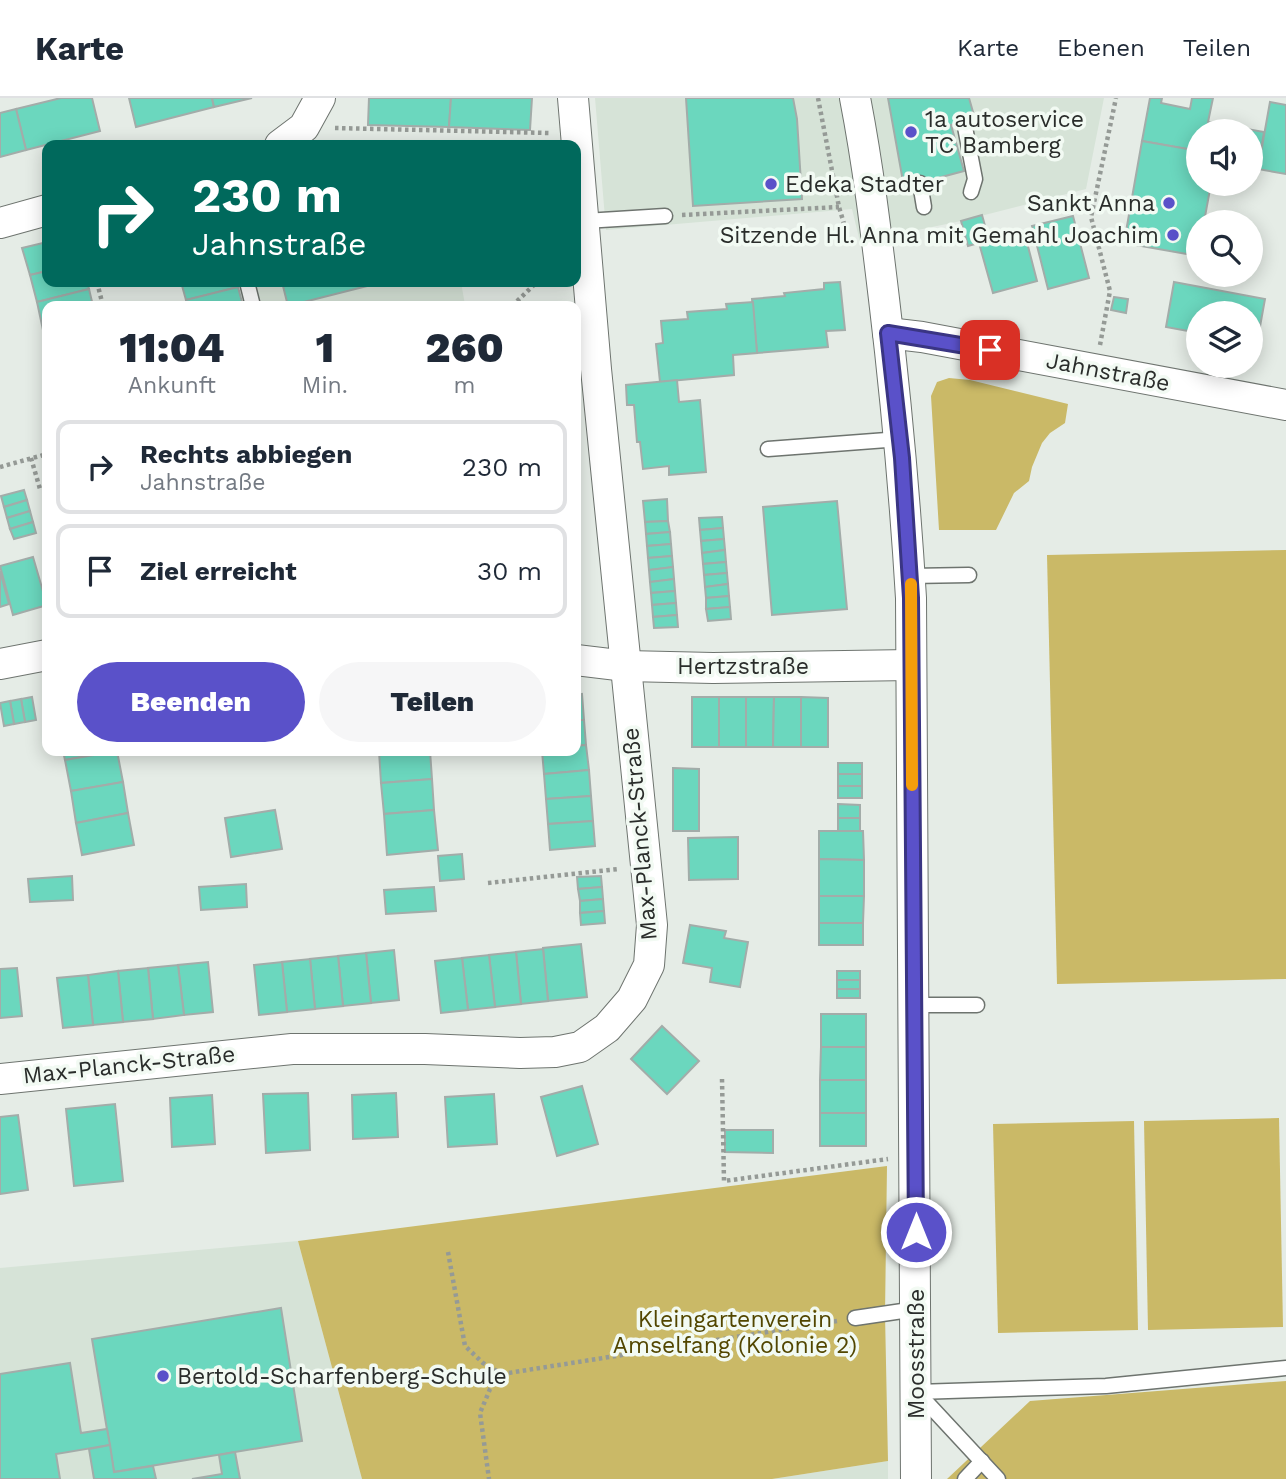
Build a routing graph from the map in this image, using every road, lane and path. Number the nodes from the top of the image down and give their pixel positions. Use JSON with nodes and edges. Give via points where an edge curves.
{"nodes":[{"id":1,"x":320,"y":98,"type":"edge"},
{"id":2,"x":573,"y":98,"type":"edge"},
{"id":3,"x":855,"y":98,"type":"edge"},
{"id":4,"x":1116,"y":98,"type":"edge"},
{"id":5,"x":964,"y":122,"type":"dead end"},
{"id":6,"x":304,"y":127,"type":"junction"},
{"id":7,"x":576,"y":134,"type":"junction"},
{"id":8,"x":287,"y":140,"type":"edge"},
{"id":9,"x":577,"y":140,"type":"edge"},
{"id":10,"x":581,"y":182,"type":"edge"},
{"id":11,"x":920,"y":183,"type":"dead end"},
{"id":12,"x":971,"y":192,"type":"dead end"},
{"id":13,"x":839,"y":207,"type":"dead end"},
{"id":14,"x":924,"y":207,"type":"dead end"},
{"id":15,"x":42,"y":211,"type":"edge"},
{"id":16,"x":665,"y":216,"type":"joint"},
{"id":17,"x":585,"y":221,"type":"junction"},
{"id":18,"x":0,"y":223,"type":"edge"},
{"id":19,"x":532,"y":287,"type":"edge"},
{"id":20,"x":517,"y":301,"type":"edge"},
{"id":21,"x":888,"y":333,"type":"junction"},
{"id":22,"x":1096,"y":370,"type":"junction"},
{"id":23,"x":1286,"y":405,"type":"edge"},
{"id":24,"x":900,"y":439,"type":"junction"},
{"id":25,"x":768,"y":449,"type":"dead end"},
{"id":26,"x":42,"y":455,"type":"edge"},
{"id":27,"x":31,"y":458,"type":"junction"},
{"id":28,"x":0,"y":467,"type":"edge"},
{"id":29,"x":40,"y":489,"type":"dead end"},
{"id":30,"x":969,"y":575,"type":"dead end"},
{"id":31,"x":910,"y":576,"type":"junction"},
{"id":32,"x":42,"y":656,"type":"edge"},
{"id":33,"x":581,"y":661,"type":"edge"},
{"id":34,"x":0,"y":664,"type":"edge"},
{"id":35,"x":911,"y":665,"type":"junction"},
{"id":36,"x":626,"y":666,"type":"junction"},
{"id":37,"x":646,"y":866,"type":"junction"},
{"id":38,"x":488,"y":883,"type":"dead end"},
{"id":39,"x":914,"y":1005,"type":"junction"},
{"id":40,"x":977,"y":1005,"type":"dead end"},
{"id":41,"x":0,"y":1079,"type":"edge"},
{"id":42,"x":722,"y":1079,"type":"dead end"},
{"id":43,"x":915,"y":1155,"type":"junction"},
{"id":44,"x":448,"y":1252,"type":"dead end"},
{"id":45,"x":916,"y":1309,"type":"junction"},
{"id":46,"x":855,"y":1318,"type":"joint"},
{"id":47,"x":1286,"y":1368,"type":"edge"},
{"id":48,"x":502,"y":1374,"type":"junction"},
{"id":49,"x":917,"y":1392,"type":"junction"},
{"id":50,"x":982,"y":1461,"type":"junction"},
{"id":51,"x":489,"y":1479,"type":"edge"},
{"id":52,"x":916,"y":1479,"type":"edge"},
{"id":53,"x":965,"y":1479,"type":"edge"},
{"id":54,"x":998,"y":1479,"type":"edge"}],
"edges":[{"from":1,"to":6,"type":"street"},
{"from":2,"to":7,"type":"street","name":"Max-Planck-Straße"},
{"from":3,"to":21,"type":"street","name":"Moosstraße"},
{"from":4,"to":22,"type":"path","via":[[1091,217],[1110,291]]},
{"from":5,"to":12,"type":"lane","via":[[975,179]]},
{"from":6,"to":7,"type":"path"},
{"from":6,"to":8,"type":"street"},
{"from":7,"to":9,"type":"street","name":"Max-Planck-Straße"},
{"from":10,"to":17,"type":"street","name":"Max-Planck-Straße"},
{"from":11,"to":14,"type":"lane"},
{"from":13,"to":16,"type":"path"},
{"from":15,"to":18,"type":"street"},
{"from":16,"to":17,"type":"lane"},
{"from":17,"to":36,"type":"street","name":"Max-Planck-Straße"},
{"from":19,"to":20,"type":"path"},
{"from":21,"to":22,"type":"street","name":"Jahnstraße"},
{"from":21,"to":24,"type":"street","name":"Moosstraße"},
{"from":22,"to":23,"type":"street","name":"Jahnstraße"},
{"from":24,"to":25,"type":"lane"},
{"from":24,"to":31,"type":"street","name":"Moosstraße"},
{"from":26,"to":27,"type":"path"},
{"from":27,"to":28,"type":"path"},
{"from":27,"to":29,"type":"path"},
{"from":30,"to":31,"type":"lane"},
{"from":31,"to":35,"type":"street","name":"Moosstraße"},
{"from":32,"to":34,"type":"street"},
{"from":33,"to":36,"type":"street","name":"Hertzstraße"},
{"from":35,"to":36,"type":"street","name":"Hertzstraße"},
{"from":35,"to":39,"type":"street","name":"Moosstraße"},
{"from":36,"to":37,"type":"street","name":"Max-Planck-Straße"},
{"from":37,"to":38,"type":"path"},
{"from":37,"to":41,"type":"street","name":"Max-Planck-Straße","via":[[652,925],[649,965],[632,999],[607,1028],[580,1046],[520,1053],[292,1049]]},
{"from":39,"to":40,"type":"lane"},
{"from":39,"to":43,"type":"street","name":"Moosstraße"},
{"from":42,"to":43,"type":"path","via":[[723,1181]]},
{"from":43,"to":45,"type":"street","name":"Moosstraße"},
{"from":44,"to":48,"type":"path","via":[[465,1346]]},
{"from":45,"to":46,"type":"lane"},
{"from":45,"to":49,"type":"street","name":"Moosstraße"},
{"from":46,"to":48,"type":"path"},
{"from":47,"to":49,"type":"lane","via":[[1106,1386]]},
{"from":48,"to":51,"type":"path","via":[[489,1389],[480,1413]]},
{"from":49,"to":50,"type":"lane"},
{"from":49,"to":52,"type":"street","name":"Moosstraße"},
{"from":50,"to":53,"type":"lane"},
{"from":50,"to":54,"type":"lane"}]}
